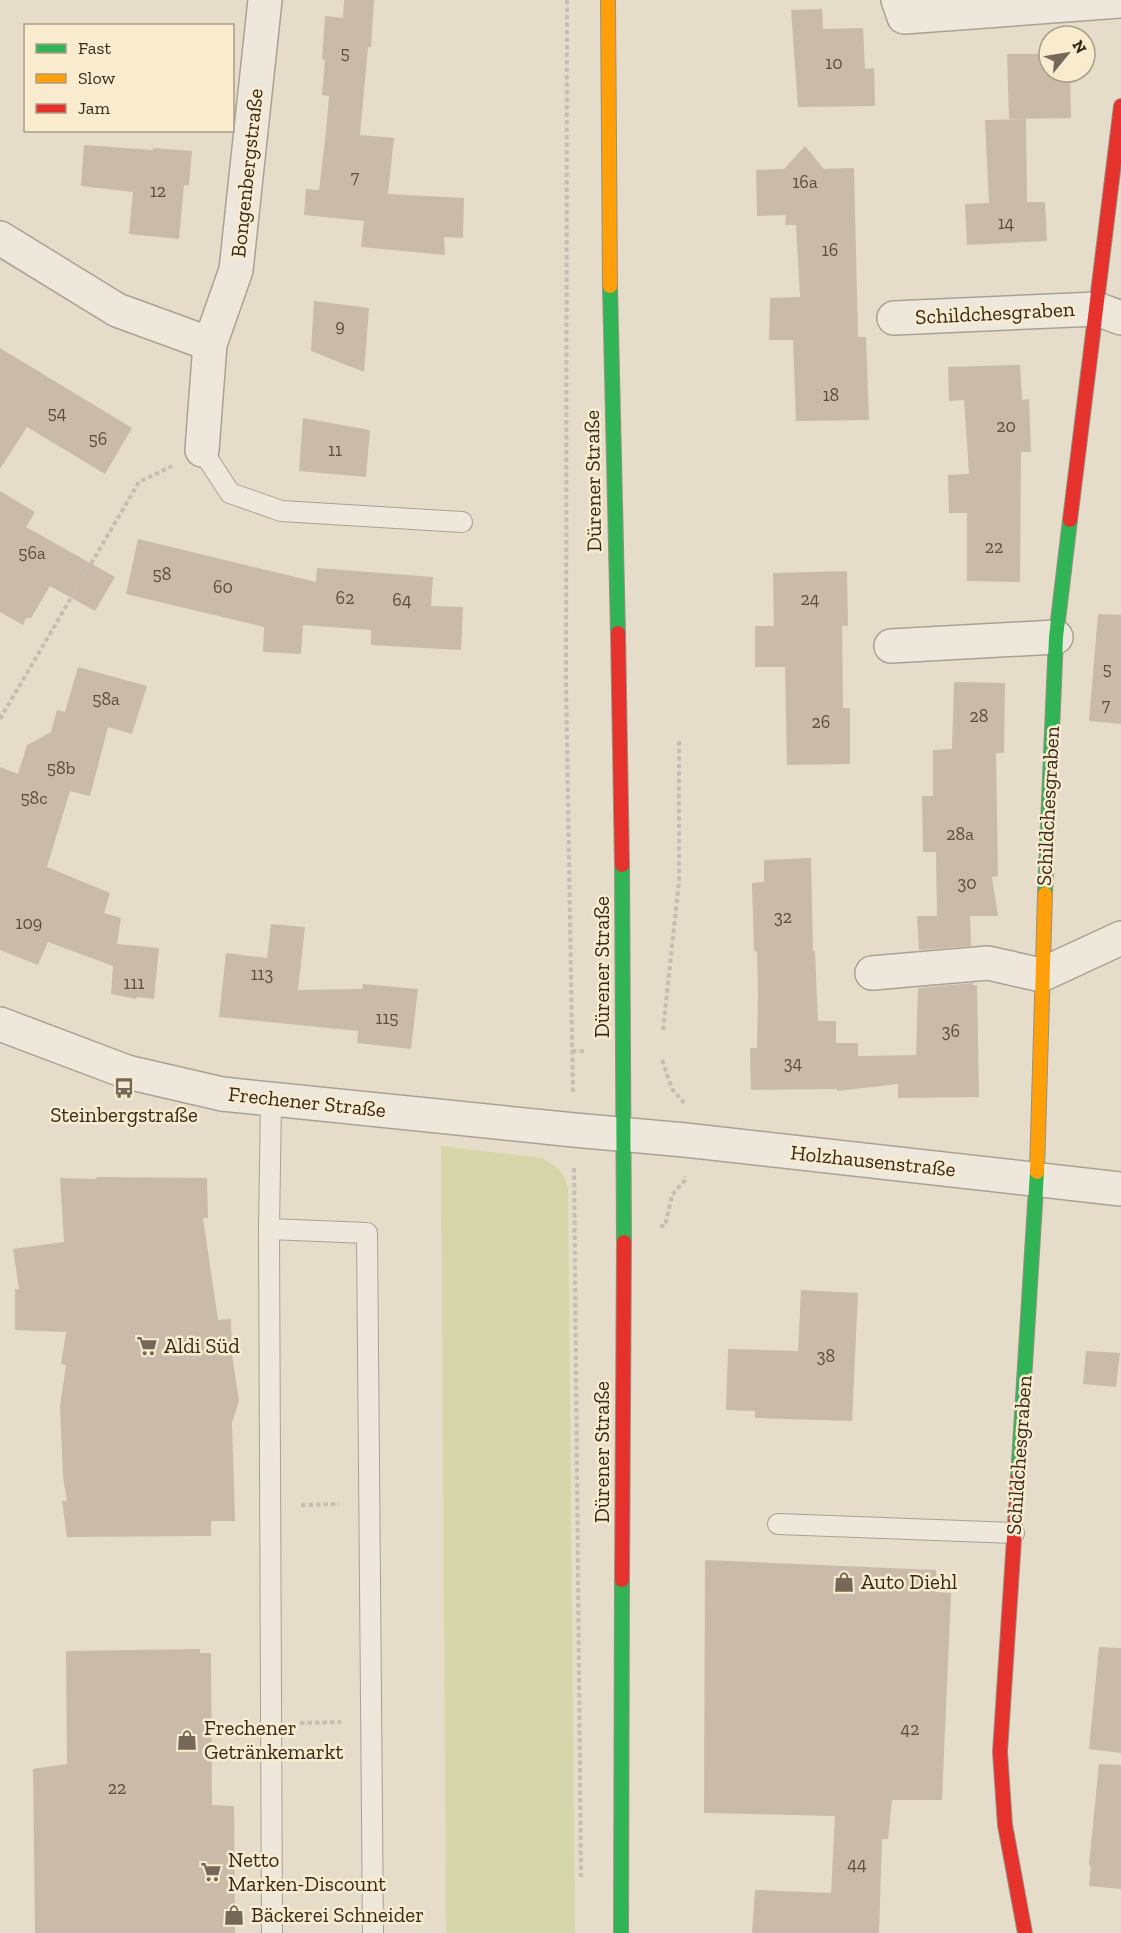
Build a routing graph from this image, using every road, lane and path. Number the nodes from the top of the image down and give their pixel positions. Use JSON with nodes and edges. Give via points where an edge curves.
{"nodes":[{"id":1,"x":265,"y":0,"type":"edge"},
{"id":2,"x":567,"y":0,"type":"edge"},
{"id":3,"x":608,"y":0,"type":"edge"},
{"id":4,"x":898,"y":0,"type":"edge"},
{"id":5,"x":1121,"y":1,"type":"edge"},
{"id":6,"x":1121,"y":106,"type":"edge"},
{"id":7,"x":0,"y":238,"type":"edge"},
{"id":8,"x":1109,"y":313,"type":"edge"},
{"id":9,"x":894,"y":318,"type":"dead end"},
{"id":10,"x":210,"y":344,"type":"junction"},
{"id":11,"x":202,"y":450,"type":"junction"},
{"id":12,"x":462,"y":522,"type":"dead end"},
{"id":13,"x":1056,"y":637,"type":"junction"},
{"id":14,"x":891,"y":646,"type":"dead end"},
{"id":15,"x":0,"y":719,"type":"edge"},
{"id":16,"x":679,"y":741,"type":"dead end"},
{"id":17,"x":1121,"y":938,"type":"edge"},
{"id":18,"x":872,"y":973,"type":"dead end"},
{"id":19,"x":1041,"y":975,"type":"junction"},
{"id":20,"x":0,"y":1024,"type":"edge"},
{"id":21,"x":663,"y":1031,"type":"dead end"},
{"id":22,"x":271,"y":1099,"type":"junction"},
{"id":23,"x":574,"y":1130,"type":"junction"},
{"id":24,"x":624,"y":1133,"type":"junction"},
{"id":25,"x":1037,"y":1179,"type":"junction"},
{"id":26,"x":1121,"y":1189,"type":"edge"},
{"id":27,"x":269,"y":1229,"type":"junction"},
{"id":28,"x":369,"y":1503,"type":"junction"},
{"id":29,"x":272,"y":1505,"type":"junction"},
{"id":30,"x":778,"y":1524,"type":"dead end"},
{"id":31,"x":1014,"y":1533,"type":"junction"},
{"id":32,"x":372,"y":1720,"type":"junction"},
{"id":33,"x":272,"y":1724,"type":"junction"},
{"id":34,"x":581,"y":1885,"type":"dead end"},
{"id":35,"x":272,"y":1933,"type":"edge"},
{"id":36,"x":374,"y":1933,"type":"edge"},
{"id":37,"x":621,"y":1933,"type":"edge"},
{"id":38,"x":1025,"y":1933,"type":"edge"}],
"edges":[{"from":1,"to":10,"type":"street","name":"Bongenbergstraße","via":[[236,270]]},
{"from":2,"to":23,"type":"path","via":[[566,683]]},
{"from":3,"to":24,"type":"main road","name":"Dürener Straße"},
{"from":4,"to":5,"type":"street","via":[[904,17]]},
{"from":6,"to":8,"type":"main road","name":"Schildchesgraben"},
{"from":7,"to":10,"type":"street","via":[[117,310]]},
{"from":8,"to":9,"type":"street","name":"Schildchesgraben"},
{"from":8,"to":13,"type":"main road","name":"Schildchesgraben"},
{"from":10,"to":11,"type":"street","name":"Bongenbergstraße"},
{"from":11,"to":12,"type":"lane","via":[[230,493],[281,511]]},
{"from":11,"to":15,"type":"path","via":[[139,482]]},
{"from":13,"to":14,"type":"street"},
{"from":13,"to":19,"type":"main road","name":"Schildchesgraben"},
{"from":16,"to":21,"type":"path","via":[[679,881]]},
{"from":17,"to":19,"type":"street"},
{"from":18,"to":19,"type":"street","via":[[988,963]]},
{"from":19,"to":25,"type":"main road","name":"Schildchesgraben"},
{"from":20,"to":22,"type":"street","name":"Frechener Straße","via":[[126,1072],[222,1094]]},
{"from":22,"to":23,"type":"street","name":"Frechener Straße"},
{"from":22,"to":27,"type":"lane"},
{"from":23,"to":24,"type":"street","name":"Frechener Straße"},
{"from":23,"to":34,"type":"path"},
{"from":24,"to":25,"type":"street","name":"Holzhausenstraße"},
{"from":24,"to":37,"type":"main road","name":"Dürener Straße"},
{"from":25,"to":26,"type":"street","name":"Holzhausenstraße"},
{"from":25,"to":31,"type":"main road","name":"Schildchesgraben"},
{"from":27,"to":28,"type":"lane","via":[[368,1233]]},
{"from":27,"to":29,"type":"lane"},
{"from":28,"to":29,"type":"path"},
{"from":28,"to":32,"type":"lane"},
{"from":29,"to":33,"type":"lane"},
{"from":30,"to":31,"type":"lane"},
{"from":31,"to":38,"type":"main road","name":"Schildchesgraben","via":[[1000,1752],[1005,1825]]},
{"from":32,"to":33,"type":"path"},
{"from":32,"to":36,"type":"lane"},
{"from":33,"to":35,"type":"lane"}]}
